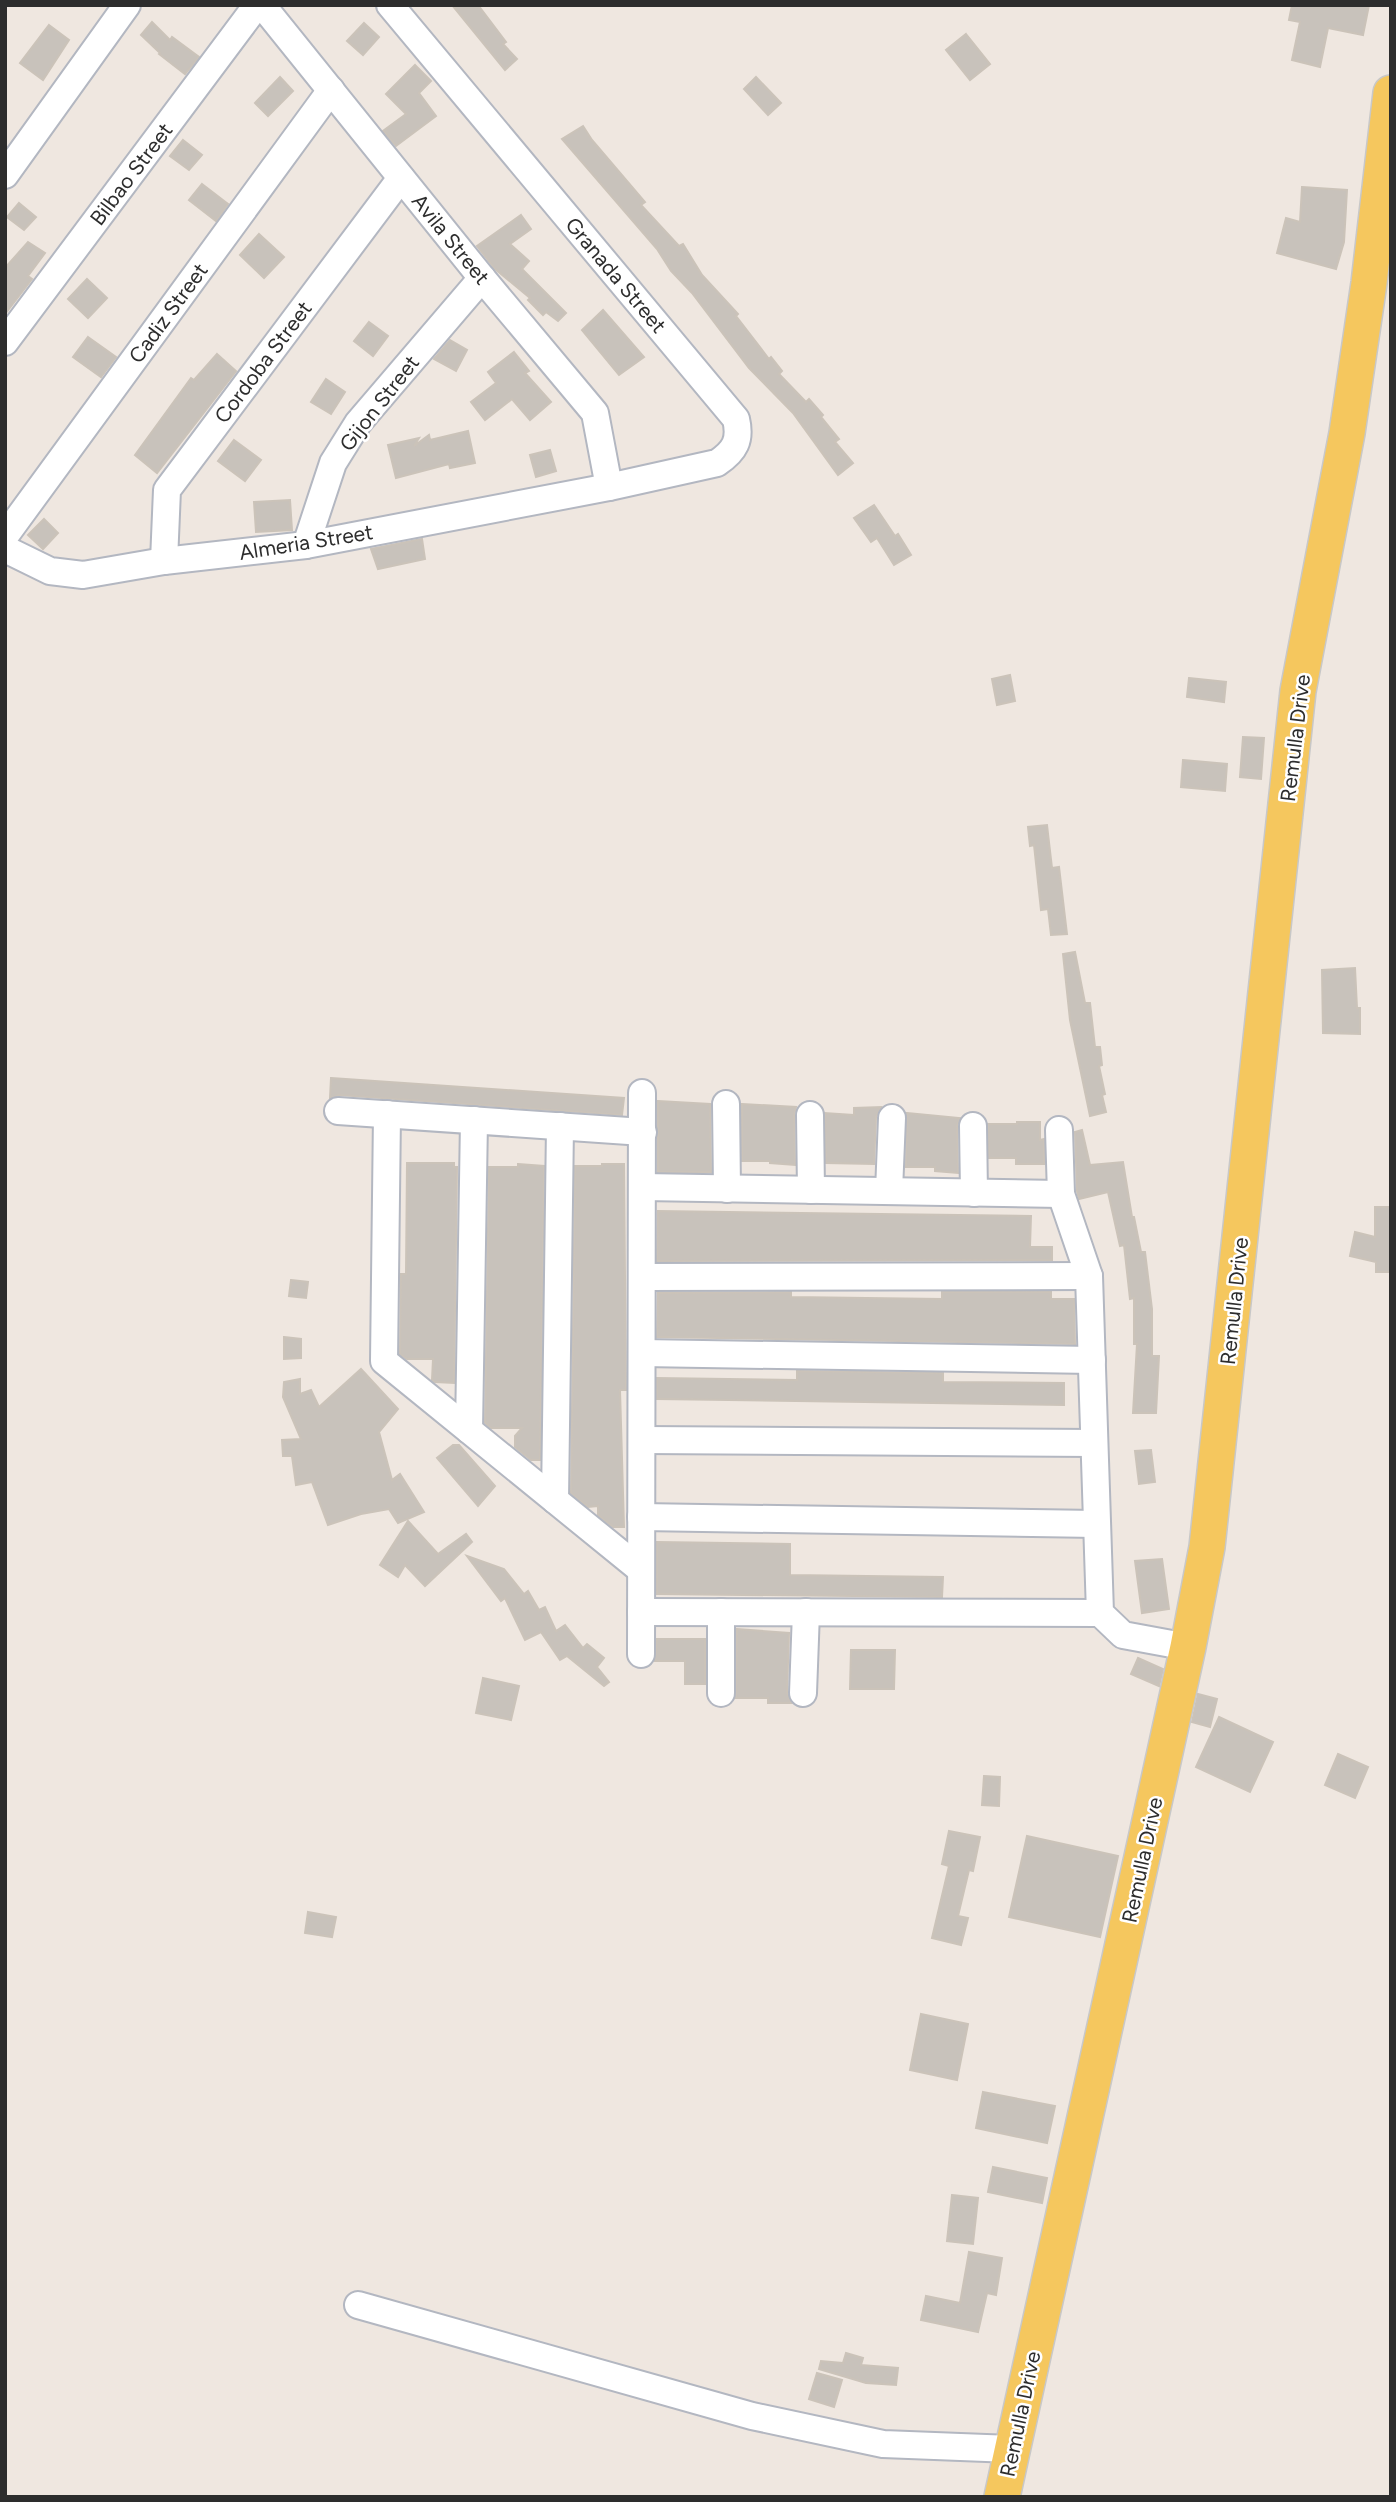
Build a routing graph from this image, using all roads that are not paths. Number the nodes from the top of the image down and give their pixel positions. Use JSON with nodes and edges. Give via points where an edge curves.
{"nodes":[{"id":1,"x":127,"y":5,"type":"edge"},
{"id":2,"x":259,"y":5,"type":"edge"},
{"id":3,"x":390,"y":5,"type":"edge"},
{"id":4,"x":331,"y":90,"type":"junction"},
{"id":5,"x":1391,"y":93,"type":"edge"},
{"id":6,"x":5,"y":175,"type":"edge"},
{"id":7,"x":401,"y":178,"type":"junction"},
{"id":8,"x":482,"y":278,"type":"junction"},
{"id":9,"x":5,"y":342,"type":"edge"},
{"id":10,"x":609,"y":487,"type":"junction"},
{"id":11,"x":5,"y":536,"type":"edge"},
{"id":12,"x":306,"y":545,"type":"junction"},
{"id":13,"x":5,"y":549,"type":"edge"},
{"id":14,"x":164,"y":561,"type":"junction"},
{"id":15,"x":642,"y":1093,"type":"dead end"},
{"id":16,"x":726,"y":1104,"type":"dead end"},
{"id":17,"x":338,"y":1111,"type":"dead end"},
{"id":18,"x":387,"y":1114,"type":"junction"},
{"id":19,"x":810,"y":1115,"type":"dead end"},
{"id":20,"x":892,"y":1118,"type":"dead end"},
{"id":21,"x":474,"y":1120,"type":"junction"},
{"id":22,"x":560,"y":1126,"type":"junction"},
{"id":23,"x":973,"y":1126,"type":"dead end"},
{"id":24,"x":1059,"y":1130,"type":"dead end"},
{"id":25,"x":643,"y":1132,"type":"junction"},
{"id":26,"x":642,"y":1188,"type":"junction"},
{"id":27,"x":727,"y":1189,"type":"junction"},
{"id":28,"x":811,"y":1190,"type":"junction"},
{"id":29,"x":889,"y":1191,"type":"junction"},
{"id":30,"x":974,"y":1193,"type":"junction"},
{"id":31,"x":1061,"y":1194,"type":"junction"},
{"id":32,"x":1089,"y":1276,"type":"junction"},
{"id":33,"x":642,"y":1277,"type":"junction"},
{"id":34,"x":642,"y":1353,"type":"junction"},
{"id":35,"x":1091,"y":1360,"type":"junction"},
{"id":36,"x":469,"y":1430,"type":"junction"},
{"id":37,"x":642,"y":1440,"type":"junction"},
{"id":38,"x":1094,"y":1443,"type":"junction"},
{"id":39,"x":555,"y":1500,"type":"junction"},
{"id":40,"x":641,"y":1517,"type":"junction"},
{"id":41,"x":1097,"y":1524,"type":"junction"},
{"id":42,"x":641,"y":1570,"type":"junction"},
{"id":43,"x":641,"y":1612,"type":"junction"},
{"id":44,"x":721,"y":1612,"type":"junction"},
{"id":45,"x":806,"y":1612,"type":"junction"},
{"id":46,"x":1100,"y":1613,"type":"junction"},
{"id":47,"x":1188,"y":1647,"type":"junction"},
{"id":48,"x":641,"y":1654,"type":"dead end"},
{"id":49,"x":721,"y":1693,"type":"dead end"},
{"id":50,"x":803,"y":1693,"type":"dead end"},
{"id":51,"x":358,"y":2305,"type":"dead end"},
{"id":52,"x":1012,"y":2449,"type":"junction"},
{"id":53,"x":1004,"y":2496,"type":"edge"}],
"edges":[{"from":1,"to":6,"type":"street"},
{"from":2,"to":4,"type":"street","name":"Avila Street"},
{"from":2,"to":9,"type":"street","name":"Bilbao Street"},
{"from":3,"to":10,"type":"street","name":"Granada Street","via":[[736,419],[738,443],[717,463]]},
{"from":4,"to":7,"type":"street","name":"Avila Street"},
{"from":4,"to":11,"type":"street","name":"Cadiz Street"},
{"from":5,"to":47,"type":"main road","name":"Remulla Drive","via":[[1347,433],[1298,691],[1207,1547]]},
{"from":7,"to":8,"type":"street","name":"Avila Street"},
{"from":7,"to":14,"type":"street","name":"Cordoba Street","via":[[167,490]]},
{"from":8,"to":10,"type":"street","name":"Avila Street","via":[[595,413]]},
{"from":8,"to":12,"type":"street","name":"Gijon Street","via":[[358,423],[333,463]]},
{"from":10,"to":12,"type":"street","name":"Almeria Street"},
{"from":12,"to":14,"type":"street","name":"Almeria Street"},
{"from":13,"to":14,"type":"street","name":"Almeria Street","via":[[50,571],[83,575]]},
{"from":15,"to":25,"type":"street"},
{"from":16,"to":27,"type":"street"},
{"from":17,"to":18,"type":"street"},
{"from":18,"to":21,"type":"street"},
{"from":18,"to":36,"type":"street","via":[[384,1361]]},
{"from":19,"to":28,"type":"street"},
{"from":20,"to":29,"type":"street"},
{"from":21,"to":22,"type":"street"},
{"from":21,"to":36,"type":"street"},
{"from":22,"to":25,"type":"street"},
{"from":22,"to":39,"type":"street"},
{"from":23,"to":30,"type":"street"},
{"from":24,"to":31,"type":"street"},
{"from":25,"to":26,"type":"street"},
{"from":26,"to":27,"type":"street"},
{"from":26,"to":33,"type":"street"},
{"from":27,"to":28,"type":"street"},
{"from":28,"to":29,"type":"street"},
{"from":29,"to":30,"type":"street"},
{"from":30,"to":31,"type":"street"},
{"from":31,"to":32,"type":"street"},
{"from":32,"to":33,"type":"street"},
{"from":32,"to":35,"type":"street"},
{"from":33,"to":34,"type":"street"},
{"from":34,"to":35,"type":"street"},
{"from":34,"to":37,"type":"street"},
{"from":35,"to":38,"type":"street"},
{"from":36,"to":39,"type":"street"},
{"from":37,"to":38,"type":"street"},
{"from":37,"to":40,"type":"street"},
{"from":38,"to":41,"type":"street"},
{"from":39,"to":42,"type":"street"},
{"from":40,"to":41,"type":"street"},
{"from":40,"to":42,"type":"street"},
{"from":41,"to":46,"type":"street"},
{"from":42,"to":43,"type":"street"},
{"from":43,"to":44,"type":"street"},
{"from":43,"to":48,"type":"street"},
{"from":44,"to":45,"type":"street"},
{"from":44,"to":49,"type":"street"},
{"from":45,"to":46,"type":"street"},
{"from":45,"to":50,"type":"street"},
{"from":46,"to":47,"type":"street","via":[[1123,1635]]},
{"from":47,"to":52,"type":"main road","name":"Remulla Drive"},
{"from":51,"to":52,"type":"street","via":[[752,2416],[883,2444]]},
{"from":52,"to":53,"type":"main road","name":"Remulla Drive"}]}
